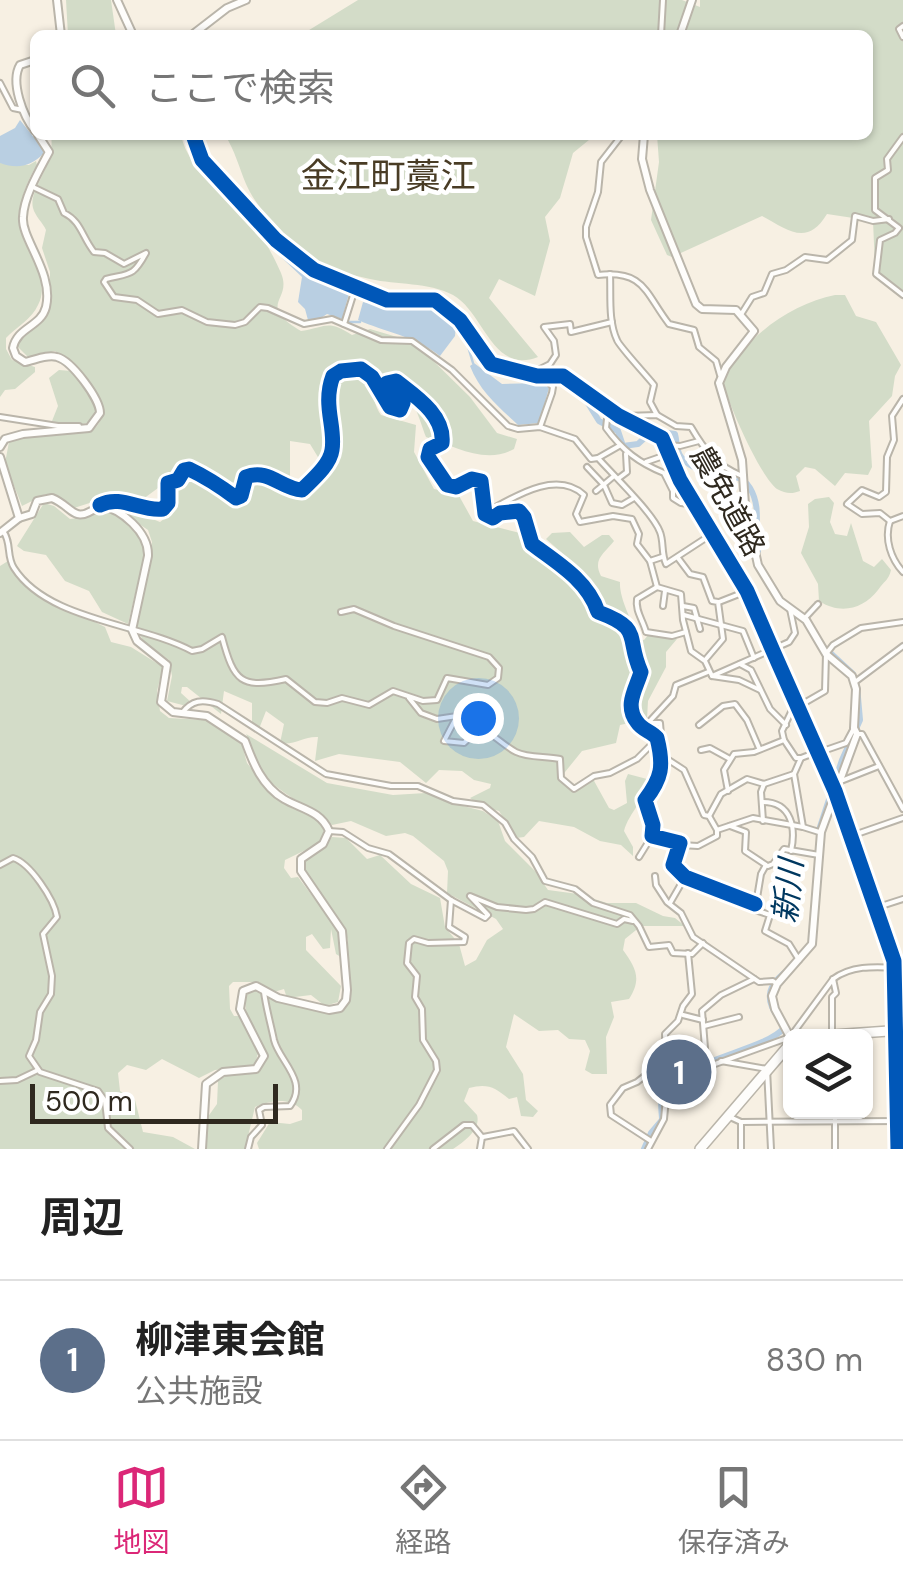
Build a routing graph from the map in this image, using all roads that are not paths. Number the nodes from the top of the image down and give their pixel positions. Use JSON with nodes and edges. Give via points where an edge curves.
{"nodes":[{"id":1,"x":58,"y":0,"type":"edge"},
{"id":2,"x":117,"y":0,"type":"edge"},
{"id":3,"x":246,"y":0,"type":"edge"},
{"id":4,"x":663,"y":0,"type":"edge"},
{"id":5,"x":692,"y":0,"type":"edge"},
{"id":6,"x":903,"y":26,"type":"edge"},
{"id":7,"x":61,"y":30,"type":"edge"},
{"id":8,"x":132,"y":30,"type":"edge"},
{"id":9,"x":198,"y":30,"type":"edge"},
{"id":10,"x":662,"y":30,"type":"edge"},
{"id":11,"x":682,"y":30,"type":"edge"},
{"id":12,"x":903,"y":37,"type":"edge"},
{"id":13,"x":30,"y":62,"type":"edge"},
{"id":14,"x":0,"y":83,"type":"edge"},
{"id":15,"x":23,"y":110,"type":"junction"},
{"id":16,"x":30,"y":122,"type":"edge"},
{"id":17,"x":903,"y":138,"type":"edge"},
{"id":18,"x":41,"y":140,"type":"edge"},
{"id":19,"x":195,"y":140,"type":"edge"},
{"id":20,"x":618,"y":140,"type":"edge"},
{"id":21,"x":643,"y":140,"type":"edge"},
{"id":22,"x":33,"y":187,"type":"junction"},
{"id":23,"x":888,"y":218,"type":"junction"},
{"id":24,"x":610,"y":274,"type":"junction"},
{"id":25,"x":355,"y":289,"type":"junction"},
{"id":26,"x":903,"y":295,"type":"edge"},
{"id":27,"x":742,"y":313,"type":"junction"},
{"id":28,"x":612,"y":322,"type":"junction"},
{"id":29,"x":344,"y":324,"type":"junction"},
{"id":30,"x":720,"y":375,"type":"junction"},
{"id":31,"x":544,"y":379,"type":"junction"},
{"id":32,"x":903,"y":399,"type":"edge"},
{"id":33,"x":608,"y":409,"type":"junction"},
{"id":34,"x":658,"y":415,"type":"junction"},
{"id":35,"x":619,"y":416,"type":"junction"},
{"id":36,"x":0,"y":417,"type":"edge"},
{"id":37,"x":98,"y":420,"type":"junction"},
{"id":38,"x":540,"y":428,"type":"junction"},
{"id":39,"x":699,"y":441,"type":"junction"},
{"id":40,"x":666,"y":445,"type":"junction"},
{"id":41,"x":620,"y":446,"type":"junction"},
{"id":42,"x":0,"y":447,"type":"edge"},
{"id":43,"x":626,"y":454,"type":"junction"},
{"id":44,"x":669,"y":454,"type":"junction"},
{"id":45,"x":0,"y":456,"type":"edge"},
{"id":46,"x":598,"y":458,"type":"junction"},
{"id":47,"x":644,"y":463,"type":"junction"},
{"id":48,"x":586,"y":467,"type":"dead end"},
{"id":49,"x":616,"y":477,"type":"junction"},
{"id":50,"x":742,"y":478,"type":"junction"},
{"id":51,"x":604,"y":485,"type":"junction"},
{"id":52,"x":596,"y":491,"type":"dead end"},
{"id":53,"x":634,"y":498,"type":"junction"},
{"id":54,"x":100,"y":504,"type":"junction"},
{"id":55,"x":482,"y":504,"type":"junction"},
{"id":56,"x":695,"y":505,"type":"junction"},
{"id":57,"x":903,"y":516,"type":"edge"},
{"id":58,"x":20,"y":518,"type":"junction"},
{"id":59,"x":890,"y":521,"type":"junction"},
{"id":60,"x":1,"y":532,"type":"edge"},
{"id":61,"x":712,"y":534,"type":"junction"},
{"id":62,"x":662,"y":557,"type":"junction"},
{"id":63,"x":678,"y":558,"type":"junction"},
{"id":64,"x":650,"y":562,"type":"junction"},
{"id":65,"x":903,"y":572,"type":"edge"},
{"id":66,"x":657,"y":586,"type":"junction"},
{"id":67,"x":665,"y":591,"type":"junction"},
{"id":68,"x":746,"y":591,"type":"junction"},
{"id":69,"x":718,"y":602,"type":"junction"},
{"id":70,"x":818,"y":604,"type":"dead end"},
{"id":71,"x":664,"y":606,"type":"dead end"},
{"id":72,"x":684,"y":606,"type":"junction"},
{"id":73,"x":790,"y":609,"type":"junction"},
{"id":74,"x":341,"y":612,"type":"dead end"},
{"id":75,"x":683,"y":615,"type":"junction"},
{"id":76,"x":805,"y":617,"type":"junction"},
{"id":77,"x":694,"y":618,"type":"junction"},
{"id":78,"x":903,"y":622,"type":"edge"},
{"id":79,"x":723,"y":626,"type":"junction"},
{"id":80,"x":132,"y":630,"type":"junction"},
{"id":81,"x":700,"y":630,"type":"dead end"},
{"id":82,"x":686,"y":632,"type":"junction"},
{"id":83,"x":903,"y":646,"type":"edge"},
{"id":84,"x":773,"y":651,"type":"junction"},
{"id":85,"x":827,"y":652,"type":"junction"},
{"id":86,"x":754,"y":658,"type":"junction"},
{"id":87,"x":705,"y":661,"type":"junction"},
{"id":88,"x":740,"y":664,"type":"junction"},
{"id":89,"x":710,"y":674,"type":"junction"},
{"id":90,"x":855,"y":682,"type":"junction"},
{"id":91,"x":760,"y":690,"type":"junction"},
{"id":92,"x":409,"y":698,"type":"junction"},
{"id":93,"x":797,"y":708,"type":"junction"},
{"id":94,"x":182,"y":713,"type":"junction"},
{"id":95,"x":634,"y":718,"type":"junction"},
{"id":96,"x":640,"y":722,"type":"junction"},
{"id":97,"x":699,"y":725,"type":"dead end"},
{"id":98,"x":786,"y":725,"type":"junction"},
{"id":99,"x":855,"y":730,"type":"junction"},
{"id":100,"x":659,"y":737,"type":"junction"},
{"id":101,"x":784,"y":740,"type":"junction"},
{"id":102,"x":759,"y":748,"type":"junction"},
{"id":103,"x":702,"y":750,"type":"dead end"},
{"id":104,"x":817,"y":752,"type":"junction"},
{"id":105,"x":661,"y":755,"type":"junction"},
{"id":106,"x":800,"y":758,"type":"junction"},
{"id":107,"x":730,"y":759,"type":"junction"},
{"id":108,"x":881,"y":765,"type":"junction"},
{"id":109,"x":794,"y":774,"type":"junction"},
{"id":110,"x":764,"y":784,"type":"junction"},
{"id":111,"x":834,"y":787,"type":"junction"},
{"id":112,"x":728,"y":792,"type":"junction"},
{"id":113,"x":764,"y":802,"type":"junction"},
{"id":114,"x":903,"y":809,"type":"edge"},
{"id":115,"x":709,"y":816,"type":"junction"},
{"id":116,"x":903,"y":818,"type":"edge"},
{"id":117,"x":763,"y":821,"type":"junction"},
{"id":118,"x":730,"y":826,"type":"junction"},
{"id":119,"x":793,"y":826,"type":"junction"},
{"id":120,"x":803,"y":827,"type":"junction"},
{"id":121,"x":717,"y":830,"type":"junction"},
{"id":122,"x":328,"y":831,"type":"junction"},
{"id":123,"x":819,"y":832,"type":"junction"},
{"id":124,"x":652,"y":836,"type":"junction"},
{"id":125,"x":850,"y":836,"type":"junction"},
{"id":126,"x":681,"y":845,"type":"junction"},
{"id":127,"x":791,"y":852,"type":"junction"},
{"id":128,"x":817,"y":855,"type":"junction"},
{"id":129,"x":639,"y":857,"type":"dead end"},
{"id":130,"x":0,"y":865,"type":"edge"},
{"id":131,"x":766,"y":866,"type":"junction"},
{"id":132,"x":655,"y":876,"type":"dead end"},
{"id":133,"x":685,"y":877,"type":"junction"},
{"id":134,"x":903,"y":899,"type":"edge"},
{"id":135,"x":451,"y":900,"type":"junction"},
{"id":136,"x":670,"y":904,"type":"junction"},
{"id":137,"x":755,"y":904,"type":"junction"},
{"id":138,"x":876,"y":908,"type":"junction"},
{"id":139,"x":636,"y":921,"type":"junction"},
{"id":140,"x":703,"y":943,"type":"junction"},
{"id":141,"x":688,"y":953,"type":"junction"},
{"id":142,"x":800,"y":960,"type":"junction"},
{"id":143,"x":899,"y":968,"type":"edge"},
{"id":144,"x":754,"y":978,"type":"junction"},
{"id":145,"x":832,"y":979,"type":"junction"},
{"id":146,"x":775,"y":982,"type":"junction"},
{"id":147,"x":264,"y":988,"type":"junction"},
{"id":148,"x":682,"y":1014,"type":"junction"},
{"id":149,"x":740,"y":1017,"type":"dead end"},
{"id":150,"x":704,"y":1023,"type":"junction"},
{"id":151,"x":786,"y":1029,"type":"edge"},
{"id":152,"x":798,"y":1029,"type":"edge"},
{"id":153,"x":832,"y":1029,"type":"edge"},
{"id":154,"x":900,"y":1030,"type":"edge"},
{"id":155,"x":873,"y":1032,"type":"edge"},
{"id":156,"x":783,"y":1042,"type":"edge"},
{"id":157,"x":783,"y":1049,"type":"edge"},
{"id":158,"x":721,"y":1061,"type":"junction"},
{"id":159,"x":704,"y":1068,"type":"junction"},
{"id":160,"x":38,"y":1070,"type":"junction"},
{"id":161,"x":766,"y":1070,"type":"junction"},
{"id":162,"x":0,"y":1081,"type":"edge"},
{"id":163,"x":728,"y":1116,"type":"junction"},
{"id":164,"x":835,"y":1119,"type":"edge"},
{"id":165,"x":900,"y":1121,"type":"edge"},
{"id":166,"x":741,"y":1122,"type":"junction"},
{"id":167,"x":770,"y":1122,"type":"junction"},
{"id":168,"x":835,"y":1122,"type":"junction"},
{"id":169,"x":482,"y":1137,"type":"junction"},
{"id":170,"x":651,"y":1140,"type":"junction"},
{"id":171,"x":130,"y":1149,"type":"edge"},
{"id":172,"x":202,"y":1149,"type":"edge"},
{"id":173,"x":248,"y":1149,"type":"edge"},
{"id":174,"x":387,"y":1149,"type":"edge"},
{"id":175,"x":433,"y":1149,"type":"edge"},
{"id":176,"x":480,"y":1149,"type":"edge"},
{"id":177,"x":528,"y":1149,"type":"edge"},
{"id":178,"x":648,"y":1149,"type":"edge"},
{"id":179,"x":700,"y":1149,"type":"edge"},
{"id":180,"x":741,"y":1149,"type":"edge"},
{"id":181,"x":771,"y":1149,"type":"edge"},
{"id":182,"x":835,"y":1149,"type":"edge"},
{"id":183,"x":898,"y":1149,"type":"edge"}],
"edges":[{"from":1,"to":7,"type":"street"},
{"from":2,"to":8,"type":"street"},
{"from":3,"to":9,"type":"street"},
{"from":4,"to":10,"type":"street"},
{"from":5,"to":11,"type":"street"},
{"from":6,"to":12,"type":"street"},
{"from":13,"to":15,"type":"street","via":[[16,71]]},
{"from":14,"to":15,"type":"street","via":[[13,108]]},
{"from":15,"to":16,"type":"street"},
{"from":17,"to":23,"type":"street","via":[[875,181],[874,206]]},
{"from":18,"to":22,"type":"street","via":[[49,152]]},
{"from":19,"to":25,"type":"street","name":"農免道路","via":[[202,160],[276,240],[314,270]]},
{"from":20,"to":24,"type":"street","via":[[601,162],[586,227],[598,275]]},
{"from":21,"to":27,"type":"street","via":[[650,190],[688,292],[698,308]]},
{"from":22,"to":29,"type":"street","via":[[58,199],[94,252],[124,264],[146,253],[124,278],[104,282],[120,300],[136,300],[158,314],[182,310],[214,324],[245,322],[260,308],[304,324]]},
{"from":22,"to":37,"type":"street","via":[[22,219],[42,270],[46,303],[42,316],[15,339],[14,352],[25,362],[50,356],[67,362],[100,403]]},
{"from":23,"to":26,"type":"street","via":[[899,228],[880,240],[876,274]]},
{"from":23,"to":27,"type":"street","via":[[855,216],[848,244],[827,260],[805,257],[772,274],[764,293],[752,297]]},
{"from":24,"to":28,"type":"street"},
{"from":24,"to":30,"type":"street","via":[[640,282],[669,324],[694,330]]},
{"from":25,"to":29,"type":"street"},
{"from":25,"to":31,"type":"street","name":"農免道路","via":[[388,300],[435,300],[460,320],[492,364]]},
{"from":27,"to":30,"type":"street","via":[[754,331]]},
{"from":28,"to":31,"type":"street","via":[[571,332],[570,324],[544,327],[556,355],[538,370]]},
{"from":28,"to":34,"type":"street","via":[[618,344],[654,385],[650,402]]},
{"from":29,"to":38,"type":"street","via":[[381,340],[418,344],[508,426]]},
{"from":30,"to":50,"type":"street"},
{"from":31,"to":33,"type":"street","name":"農免道路","via":[[564,376]]},
{"from":31,"to":38,"type":"street","via":[[552,393]]},
{"from":32,"to":59,"type":"street","via":[[892,416],[886,492],[879,497],[862,490],[848,504]]},
{"from":33,"to":35,"type":"street","name":"農免道路"},
{"from":33,"to":41,"type":"street","via":[[606,424]]},
{"from":34,"to":35,"type":"street"},
{"from":34,"to":39,"type":"street","via":[[692,427]]},
{"from":35,"to":40,"type":"street","name":"農免道路"},
{"from":36,"to":37,"type":"street","via":[[58,426]]},
{"from":37,"to":42,"type":"street","via":[[85,429],[10,437]]},
{"from":38,"to":46,"type":"street","via":[[576,439],[590,460]]},
{"from":39,"to":40,"type":"street"},
{"from":39,"to":50,"type":"street"},
{"from":40,"to":44,"type":"street","name":"農免道路"},
{"from":41,"to":43,"type":"street"},
{"from":41,"to":46,"type":"street"},
{"from":43,"to":47,"type":"street"},
{"from":43,"to":49,"type":"street","via":[[626,472]]},
{"from":44,"to":47,"type":"street"},
{"from":44,"to":56,"type":"street","name":"農免道路"},
{"from":45,"to":58,"type":"street"},
{"from":46,"to":49,"type":"street"},
{"from":47,"to":56,"type":"street","via":[[664,473],[673,498]]},
{"from":48,"to":51,"type":"street"},
{"from":49,"to":51,"type":"street"},
{"from":49,"to":53,"type":"street"},
{"from":50,"to":73,"type":"street","via":[[758,565]]},
{"from":51,"to":52,"type":"street"},
{"from":51,"to":53,"type":"street","via":[[612,503]]},
{"from":53,"to":62,"type":"street","via":[[660,531]]},
{"from":54,"to":55,"type":"street","via":[[163,509],[168,483],[189,469],[236,498],[246,477],[255,474],[302,490],[332,450],[330,380],[354,368],[372,377],[394,409],[403,403],[387,386],[391,381],[427,406],[443,432],[429,460],[452,486],[481,481]]},
{"from":54,"to":58,"type":"street","via":[[74,515],[48,498]]},
{"from":54,"to":80,"type":"street","via":[[114,508],[148,546]]},
{"from":55,"to":64,"type":"street","via":[[494,508],[517,492],[565,485],[584,495],[576,514],[580,522],[632,519],[637,544]]},
{"from":55,"to":95,"type":"street","via":[[489,517],[519,511],[532,544],[576,577],[598,612],[624,623],[641,672],[632,693]]},
{"from":56,"to":61,"type":"street","name":"農免道路"},
{"from":57,"to":59,"type":"street"},
{"from":58,"to":60,"type":"street"},
{"from":59,"to":65,"type":"street","via":[[890,547]]},
{"from":60,"to":80,"type":"street","via":[[10,542],[13,566],[38,592]]},
{"from":61,"to":63,"type":"street"},
{"from":61,"to":68,"type":"street","name":"農免道路"},
{"from":62,"to":63,"type":"street","via":[[666,564]]},
{"from":62,"to":64,"type":"street"},
{"from":63,"to":69,"type":"street"},
{"from":64,"to":66,"type":"street"},
{"from":66,"to":67,"type":"street"},
{"from":66,"to":82,"type":"street","via":[[637,599],[646,632]]},
{"from":67,"to":71,"type":"street"},
{"from":67,"to":72,"type":"street","via":[[681,594]]},
{"from":68,"to":69,"type":"street"},
{"from":68,"to":84,"type":"street","name":"農免道路"},
{"from":69,"to":79,"type":"street"},
{"from":70,"to":76,"type":"street"},
{"from":72,"to":75,"type":"street"},
{"from":72,"to":77,"type":"street","via":[[694,608]]},
{"from":73,"to":76,"type":"street"},
{"from":73,"to":84,"type":"street","via":[[795,632]]},
{"from":74,"to":92,"type":"street","via":[[354,609],[488,657],[499,668],[492,685],[447,678],[437,700]]},
{"from":75,"to":77,"type":"street"},
{"from":75,"to":82,"type":"street"},
{"from":76,"to":85,"type":"street"},
{"from":77,"to":79,"type":"street"},
{"from":77,"to":81,"type":"street"},
{"from":78,"to":85,"type":"street","via":[[861,628]]},
{"from":79,"to":86,"type":"street","via":[[743,632]]},
{"from":79,"to":87,"type":"street","via":[[721,644]]},
{"from":80,"to":92,"type":"street","via":[[192,651],[222,637],[244,680],[266,685],[286,679],[320,703],[342,698],[369,705],[393,691]]},
{"from":80,"to":94,"type":"street","via":[[167,665],[161,702]]},
{"from":82,"to":87,"type":"street","via":[[692,651]]},
{"from":83,"to":90,"type":"street"},
{"from":84,"to":86,"type":"street"},
{"from":84,"to":93,"type":"street","name":"農免道路"},
{"from":85,"to":90,"type":"street"},
{"from":85,"to":93,"type":"street","via":[[825,691]]},
{"from":86,"to":88,"type":"street"},
{"from":87,"to":89,"type":"street"},
{"from":88,"to":89,"type":"street"},
{"from":88,"to":91,"type":"street","via":[[751,670]]},
{"from":89,"to":91,"type":"street"},
{"from":89,"to":96,"type":"street","via":[[676,685],[661,710]]},
{"from":90,"to":99,"type":"street"},
{"from":91,"to":98,"type":"street"},
{"from":92,"to":100,"type":"street","via":[[437,719],[457,716],[444,741],[464,743],[485,730],[514,751],[560,759],[561,778],[574,789],[637,759]]},
{"from":93,"to":98,"type":"street"},
{"from":93,"to":104,"type":"street","name":"農免道路"},
{"from":94,"to":122,"type":"street","via":[[207,716],[245,741],[248,760],[272,789],[325,820]]},
{"from":94,"to":139,"type":"street","via":[[198,702],[218,704],[326,774],[418,786],[482,805],[505,823],[544,881],[575,889]]},
{"from":95,"to":96,"type":"street"},
{"from":95,"to":100,"type":"street"},
{"from":96,"to":100,"type":"street","via":[[660,724]]},
{"from":97,"to":102,"type":"street","via":[[735,704]]},
{"from":98,"to":101,"type":"street"},
{"from":99,"to":104,"type":"street","via":[[846,743]]},
{"from":99,"to":108,"type":"street"},
{"from":99,"to":111,"type":"street"},
{"from":100,"to":105,"type":"street"},
{"from":101,"to":102,"type":"street"},
{"from":101,"to":106,"type":"street"},
{"from":102,"to":107,"type":"street"},
{"from":103,"to":107,"type":"street"},
{"from":104,"to":106,"type":"street"},
{"from":104,"to":111,"type":"street","name":"農免道路"},
{"from":105,"to":115,"type":"street","via":[[684,770]]},
{"from":105,"to":124,"type":"street","via":[[660,776],[646,800]]},
{"from":106,"to":109,"type":"street"},
{"from":107,"to":112,"type":"street","via":[[724,770]]},
{"from":108,"to":111,"type":"street"},
{"from":108,"to":114,"type":"street"},
{"from":109,"to":110,"type":"street"},
{"from":109,"to":120,"type":"street"},
{"from":110,"to":112,"type":"street","via":[[747,780]]},
{"from":110,"to":113,"type":"street"},
{"from":111,"to":123,"type":"street"},
{"from":111,"to":125,"type":"street","name":"農免道路"},
{"from":112,"to":115,"type":"street"},
{"from":113,"to":117,"type":"street"},
{"from":113,"to":119,"type":"street","via":[[785,810]]},
{"from":115,"to":121,"type":"street"},
{"from":116,"to":125,"type":"street"},
{"from":117,"to":118,"type":"street"},
{"from":117,"to":119,"type":"street"},
{"from":118,"to":121,"type":"street"},
{"from":118,"to":131,"type":"street","via":[[746,832],[745,852]]},
{"from":119,"to":120,"type":"street"},
{"from":119,"to":127,"type":"street"},
{"from":120,"to":123,"type":"street"},
{"from":121,"to":126,"type":"street","via":[[698,846]]},
{"from":122,"to":135,"type":"street","via":[[389,854]]},
{"from":122,"to":147,"type":"street","via":[[323,844],[301,859],[300,870],[342,931],[346,1000],[329,1010]]},
{"from":123,"to":128,"type":"street"},
{"from":124,"to":126,"type":"street"},
{"from":124,"to":129,"type":"street"},
{"from":125,"to":138,"type":"street","name":"農免道路"},
{"from":126,"to":133,"type":"street","via":[[674,865]]},
{"from":127,"to":128,"type":"street"},
{"from":127,"to":131,"type":"street","via":[[784,850]]},
{"from":128,"to":142,"type":"street","via":[[815,934]]},
{"from":130,"to":160,"type":"street","via":[[12,858],[27,865],[55,909],[56,921],[42,934],[52,976],[30,1052]]},
{"from":131,"to":137,"type":"street"},
{"from":132,"to":136,"type":"street"},
{"from":133,"to":136,"type":"street"},
{"from":133,"to":137,"type":"street"},
{"from":134,"to":138,"type":"street"},
{"from":135,"to":139,"type":"street","via":[[484,918],[470,896],[498,907],[531,910],[545,902],[617,924]]},
{"from":135,"to":174,"type":"street","via":[[450,927],[464,942],[409,943],[406,963],[417,976],[422,1034],[437,1070]]},
{"from":136,"to":140,"type":"street"},
{"from":137,"to":142,"type":"street","via":[[754,910],[770,915],[766,931],[790,944]]},
{"from":138,"to":143,"type":"street","name":"農免道路"},
{"from":139,"to":141,"type":"street","via":[[648,947],[669,945],[673,953]]},
{"from":140,"to":141,"type":"street"},
{"from":140,"to":144,"type":"street"},
{"from":141,"to":148,"type":"street","via":[[693,990]]},
{"from":142,"to":146,"type":"street"},
{"from":143,"to":145,"type":"street","via":[[854,968]]},
{"from":143,"to":154,"type":"street","name":"農免道路"},
{"from":144,"to":146,"type":"street"},
{"from":144,"to":150,"type":"street","via":[[702,1011]]},
{"from":145,"to":152,"type":"street"},
{"from":145,"to":153,"type":"street"},
{"from":146,"to":151,"type":"street","via":[[773,1003]]},
{"from":147,"to":172,"type":"street","via":[[246,988],[238,1002],[263,1050],[262,1065],[216,1075],[206,1084]]},
{"from":147,"to":173,"type":"street","via":[[274,1042],[292,1070],[295,1098],[290,1106],[259,1110],[262,1125]]},
{"from":148,"to":150,"type":"street"},
{"from":148,"to":170,"type":"street","via":[[664,1034],[663,1063],[623,1088],[610,1105],[611,1115]]},
{"from":149,"to":150,"type":"street"},
{"from":150,"to":159,"type":"street","via":[[705,1048],[698,1055]]},
{"from":154,"to":155,"type":"main road"},
{"from":154,"to":165,"type":"street"},
{"from":156,"to":158,"type":"street"},
{"from":157,"to":161,"type":"main road"},
{"from":158,"to":159,"type":"street"},
{"from":158,"to":161,"type":"street"},
{"from":159,"to":170,"type":"street","via":[[666,1098],[664,1119]]},
{"from":160,"to":162,"type":"street"},
{"from":160,"to":171,"type":"street","via":[[98,1091],[108,1128]]},
{"from":161,"to":163,"type":"main road"},
{"from":161,"to":167,"type":"street"},
{"from":163,"to":166,"type":"street"},
{"from":163,"to":179,"type":"main road"},
{"from":164,"to":168,"type":"street"},
{"from":165,"to":168,"type":"street"},
{"from":165,"to":183,"type":"street"},
{"from":166,"to":167,"type":"street"},
{"from":166,"to":180,"type":"street"},
{"from":167,"to":168,"type":"street"},
{"from":167,"to":181,"type":"street"},
{"from":168,"to":182,"type":"street"},
{"from":169,"to":175,"type":"street","via":[[464,1124]]},
{"from":169,"to":176,"type":"street"},
{"from":169,"to":177,"type":"street","via":[[514,1131]]},
{"from":170,"to":178,"type":"street"}]}
